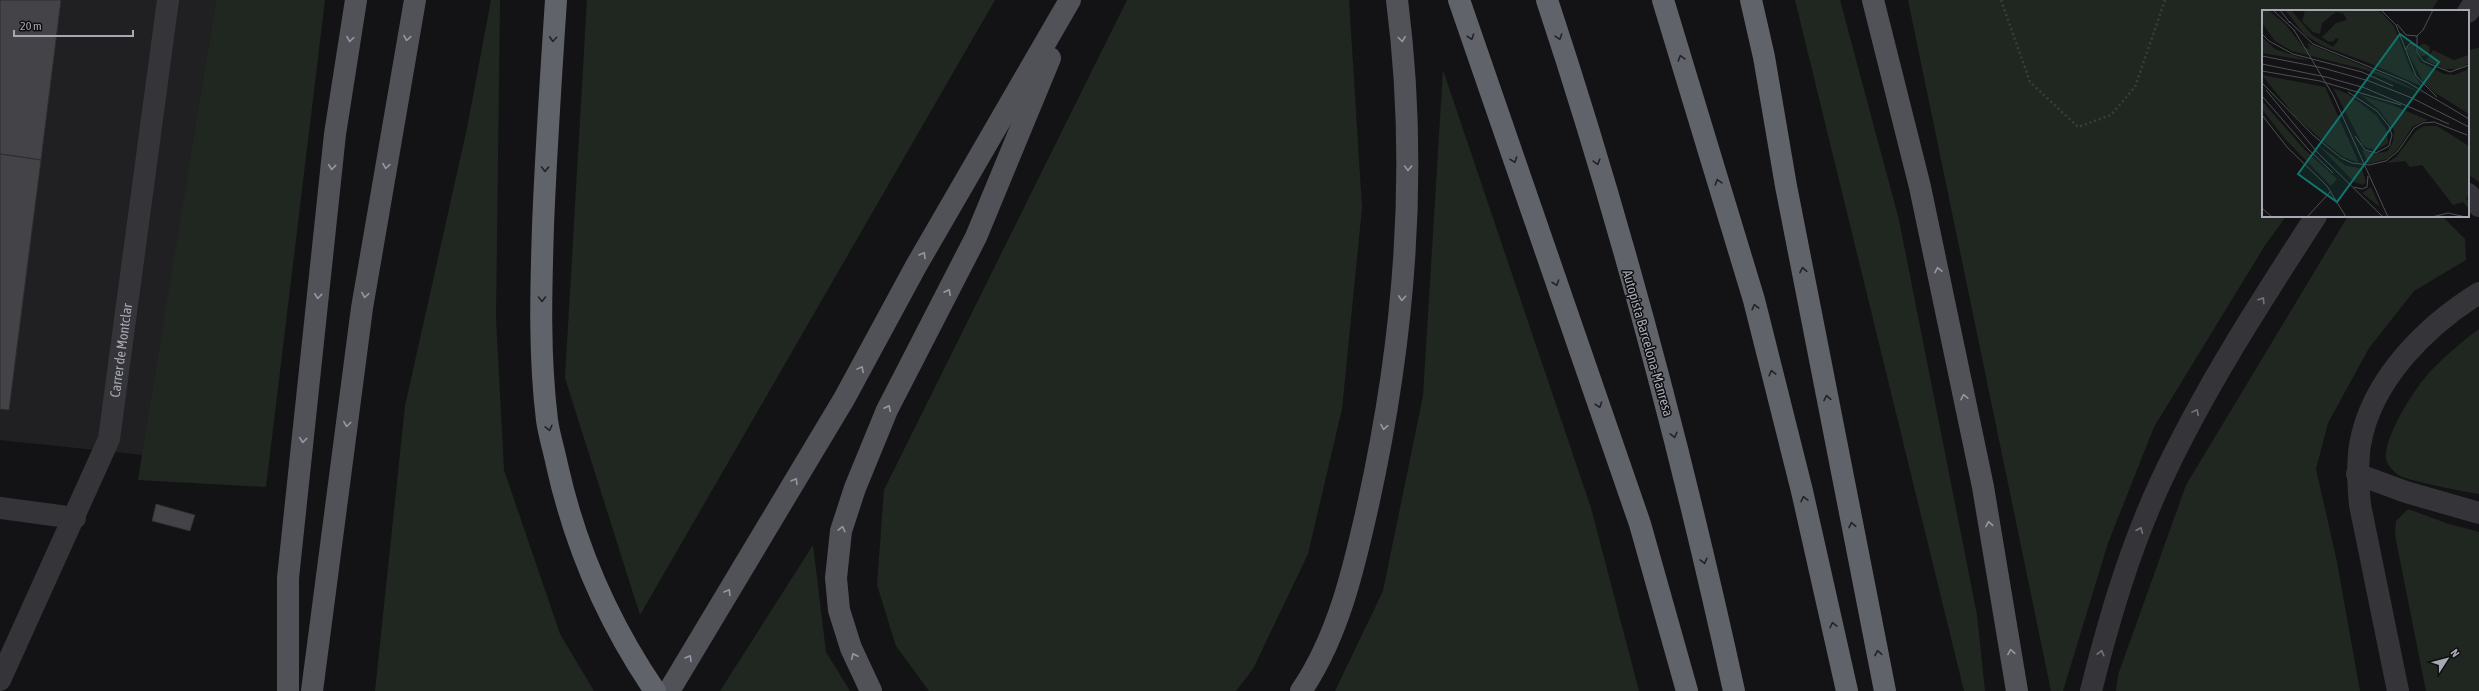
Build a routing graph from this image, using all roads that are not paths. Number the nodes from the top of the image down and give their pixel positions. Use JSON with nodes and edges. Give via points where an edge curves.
{"nodes":[{"id":1,"x":168,"y":0,"type":"edge"},
{"id":2,"x":356,"y":0,"type":"edge"},
{"id":3,"x":415,"y":0,"type":"edge"},
{"id":4,"x":556,"y":0,"type":"edge"},
{"id":5,"x":1070,"y":0,"type":"edge"},
{"id":6,"x":1074,"y":0,"type":"edge"},
{"id":7,"x":1397,"y":0,"type":"edge"},
{"id":8,"x":1458,"y":0,"type":"edge"},
{"id":9,"x":1547,"y":0,"type":"edge"},
{"id":10,"x":1663,"y":0,"type":"edge"},
{"id":11,"x":1751,"y":0,"type":"edge"},
{"id":12,"x":1872,"y":0,"type":"edge"},
{"id":13,"x":2476,"y":0,"type":"edge"},
{"id":14,"x":2469,"y":10,"type":"edge"},
{"id":15,"x":2469,"y":195,"type":"edge"},
{"id":16,"x":2479,"y":206,"type":"edge"},
{"id":17,"x":2315,"y":217,"type":"edge"},
{"id":18,"x":2478,"y":293,"type":"edge"},
{"id":19,"x":2357,"y":474,"type":"junction"},
{"id":20,"x":0,"y":508,"type":"edge"},
{"id":21,"x":2479,"y":513,"type":"edge"},
{"id":22,"x":75,"y":518,"type":"junction"},
{"id":23,"x":0,"y":680,"type":"edge"},
{"id":24,"x":288,"y":691,"type":"edge"},
{"id":25,"x":312,"y":691,"type":"edge"},
{"id":26,"x":655,"y":691,"type":"edge"},
{"id":27,"x":670,"y":691,"type":"edge"},
{"id":28,"x":871,"y":691,"type":"edge"},
{"id":29,"x":1301,"y":691,"type":"edge"},
{"id":30,"x":1687,"y":691,"type":"edge"},
{"id":31,"x":1734,"y":691,"type":"edge"},
{"id":32,"x":1847,"y":691,"type":"edge"},
{"id":33,"x":1885,"y":691,"type":"edge"},
{"id":34,"x":2017,"y":691,"type":"edge"},
{"id":35,"x":2091,"y":691,"type":"edge"},
{"id":36,"x":2398,"y":691,"type":"edge"}],
"edges":[{"from":1,"to":22,"type":"street","name":"Carrer de Montclar","via":[[109,439]]},
{"from":2,"to":24,"type":"main road","one_way":true,"via":[[335,134],[288,578]]},
{"from":3,"to":25,"type":"main road","one_way":true,"via":[[362,308]]},
{"from":4,"to":26,"type":"highway","one_way":true,"via":[[546,147],[542,260],[541,358],[547,421],[562,488],[578,540],[628,652]]},
{"from":27,"to":5,"type":"main road","one_way":true,"via":[[844,399],[916,266]]},
{"from":28,"to":6,"type":"main road","one_way":true,"via":[[851,648],[839,610],[836,578],[841,531],[855,488],[887,410],[976,237]]},
{"from":7,"to":29,"type":"main road","one_way":true,"via":[[1405,60],[1408,148],[1401,319],[1378,460],[1360,542],[1345,596],[1328,638]]},
{"from":8,"to":30,"type":"highway","one_way":true,"via":[[1640,524]]},
{"from":9,"to":31,"type":"highway","name":"Autopista Barcelona-Manresa","one_way":true,"via":[[1620,241],[1671,425]]},
{"from":32,"to":10,"type":"highway","one_way":true,"via":[[1802,491],[1754,300]]},
{"from":33,"to":11,"type":"highway","one_way":true},
{"from":34,"to":12,"type":"main road","one_way":true,"via":[[1982,486],[1920,187]]},
{"from":13,"to":14,"type":"street"},
{"from":15,"to":16,"type":"street"},
{"from":35,"to":17,"type":"street","one_way":true,"via":[[2109,620],[2136,541],[2161,479],[2209,388],[2250,318]]},
{"from":18,"to":19,"type":"street","via":[[2440,321],[2412,348],[2389,376],[2373,404],[2360,443]]},
{"from":19,"to":21,"type":"street","via":[[2406,492]]},
{"from":19,"to":36,"type":"street","via":[[2360,505]]},
{"from":20,"to":22,"type":"street"},
{"from":22,"to":23,"type":"street","name":"Carrer de Montclar"}]}
